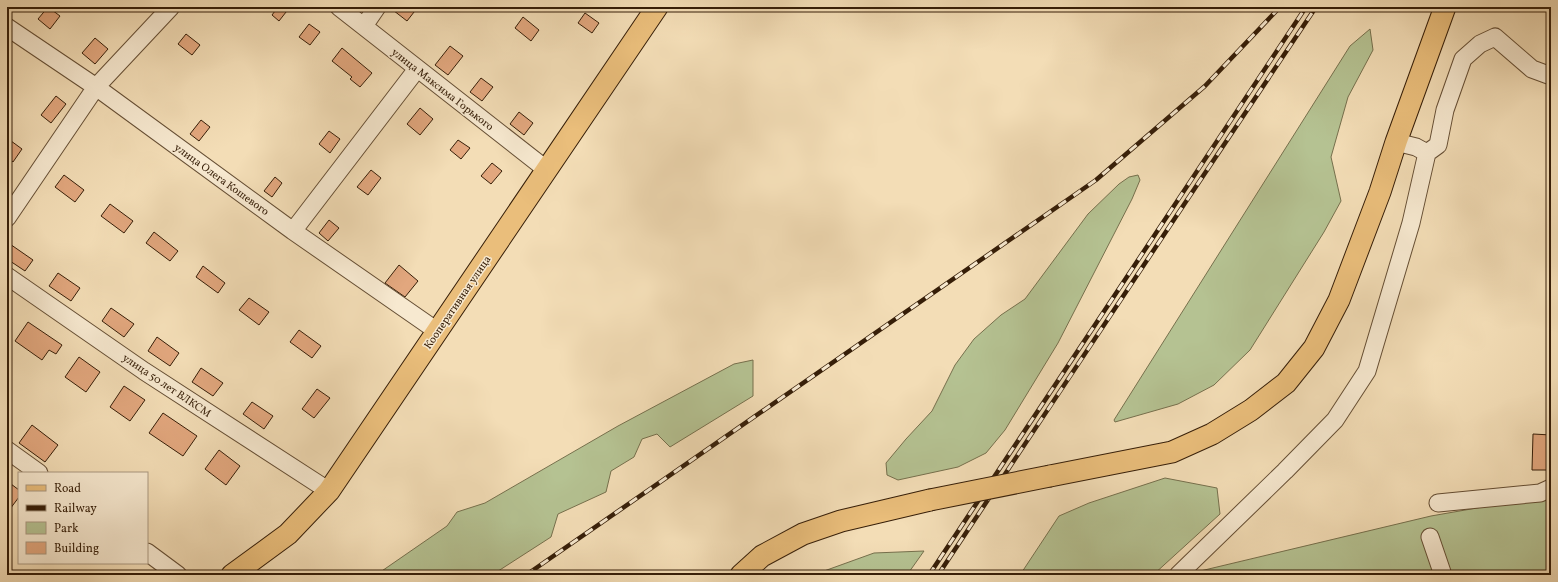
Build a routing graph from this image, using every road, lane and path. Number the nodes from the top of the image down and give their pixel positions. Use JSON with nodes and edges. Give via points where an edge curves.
{"nodes":[{"id":1,"x":171,"y":7,"type":"edge"},
{"id":2,"x":339,"y":7,"type":"edge"},
{"id":3,"x":377,"y":7,"type":"edge"},
{"id":4,"x":658,"y":7,"type":"edge"},
{"id":5,"x":1445,"y":7,"type":"edge"},
{"id":6,"x":7,"y":26,"type":"edge"},
{"id":7,"x":364,"y":26,"type":"junction"},
{"id":8,"x":417,"y":69,"type":"junction"},
{"id":9,"x":1551,"y":76,"type":"edge"},
{"id":10,"x":96,"y":87,"type":"junction"},
{"id":11,"x":1396,"y":142,"type":"junction"},
{"id":12,"x":1427,"y":152,"type":"junction"},
{"id":13,"x":547,"y":170,"type":"junction"},
{"id":14,"x":7,"y":218,"type":"edge"},
{"id":15,"x":293,"y":231,"type":"junction"},
{"id":16,"x":7,"y":276,"type":"edge"},
{"id":17,"x":437,"y":331,"type":"junction"},
{"id":18,"x":7,"y":450,"type":"edge"},
{"id":19,"x":37,"y":472,"type":"edge"},
{"id":20,"x":1551,"y":488,"type":"edge"},
{"id":21,"x":329,"y":491,"type":"junction"},
{"id":22,"x":1438,"y":503,"type":"dead end"},
{"id":23,"x":1430,"y":537,"type":"dead end"},
{"id":24,"x":148,"y":553,"type":"edge"},
{"id":25,"x":178,"y":575,"type":"edge"},
{"id":26,"x":232,"y":575,"type":"edge"},
{"id":27,"x":741,"y":575,"type":"edge"},
{"id":28,"x":1178,"y":575,"type":"edge"},
{"id":29,"x":1443,"y":575,"type":"edge"}],
"edges":[{"from":1,"to":10,"type":"street"},
{"from":2,"to":7,"type":"street","name":"улица Максима Горького"},
{"from":3,"to":7,"type":"street"},
{"from":4,"to":13,"type":"main road","name":"Кооперативная улица"},
{"from":5,"to":11,"type":"main road"},
{"from":6,"to":10,"type":"street","name":"улица Олега Кошевого"},
{"from":7,"to":8,"type":"street","name":"улица Максима Горького"},
{"from":8,"to":13,"type":"street","name":"улица Максима Горького"},
{"from":8,"to":15,"type":"street"},
{"from":9,"to":12,"type":"street","via":[[1532,69],[1495,36],[1480,44],[1463,59],[1445,110],[1438,145]]},
{"from":10,"to":14,"type":"street"},
{"from":10,"to":15,"type":"street","name":"улица Олега Кошевого"},
{"from":11,"to":12,"type":"street"},
{"from":11,"to":27,"type":"main road","bridge":true,"via":[[1339,300],[1314,348],[1286,383],[1251,410],[1212,434],[1172,452],[930,500],[841,521],[803,534],[762,556]]},
{"from":12,"to":28,"type":"street","via":[[1411,223],[1367,371],[1335,420]]},
{"from":13,"to":17,"type":"main road","name":"Кооперативная улица"},
{"from":15,"to":17,"type":"street","name":"улица Олега Кошевого"},
{"from":16,"to":21,"type":"street","name":"улица 50 лет ВЛКСМ","via":[[144,370]]},
{"from":17,"to":21,"type":"main road","name":"Кооперативная улица"},
{"from":18,"to":19,"type":"street"},
{"from":20,"to":22,"type":"street","via":[[1540,493]]},
{"from":21,"to":26,"type":"main road","name":"Кооперативная улица","via":[[288,534]]},
{"from":23,"to":29,"type":"street"},
{"from":24,"to":25,"type":"street"}]}
